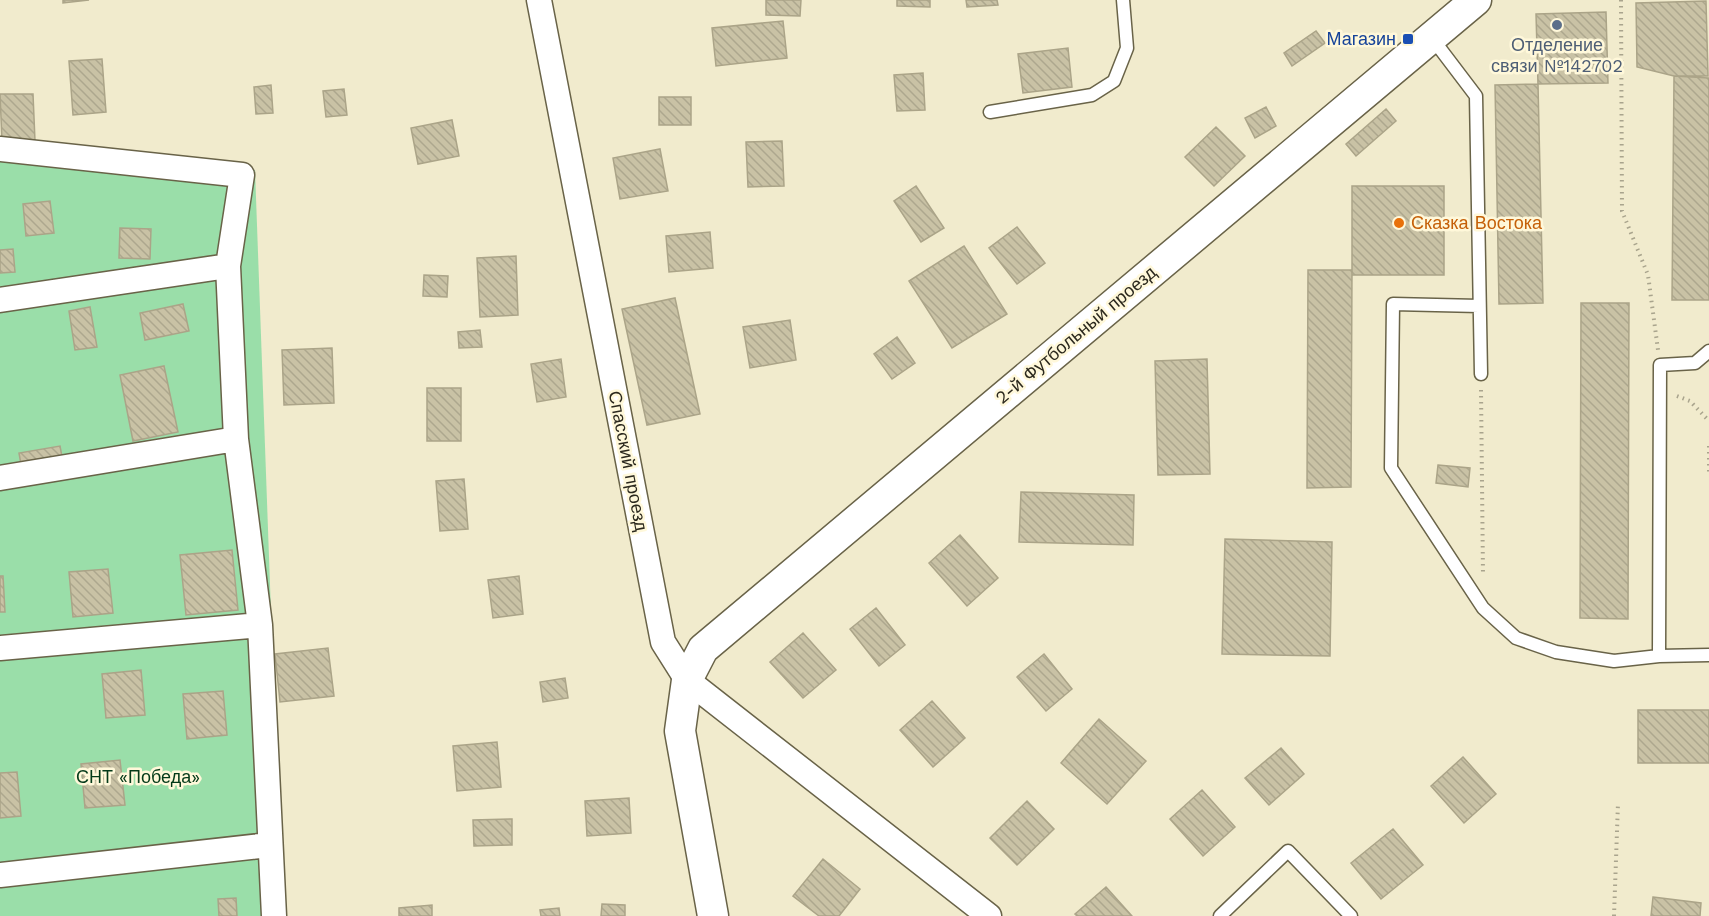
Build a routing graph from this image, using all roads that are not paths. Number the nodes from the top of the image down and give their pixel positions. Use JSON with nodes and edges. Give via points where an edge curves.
{"nodes":[{"id":1,"x":539,"y":0,"type":"edge"},
{"id":2,"x":1123,"y":0,"type":"edge"},
{"id":3,"x":1476,"y":0,"type":"edge"},
{"id":4,"x":1431,"y":37,"type":"junction"},
{"id":5,"x":990,"y":112,"type":"dead end"},
{"id":6,"x":0,"y":149,"type":"edge"},
{"id":7,"x":228,"y":266,"type":"junction"},
{"id":8,"x":0,"y":300,"type":"edge"},
{"id":9,"x":1479,"y":306,"type":"junction"},
{"id":10,"x":1709,"y":351,"type":"edge"},
{"id":11,"x":1480,"y":374,"type":"road end"},
{"id":12,"x":236,"y":439,"type":"junction"},
{"id":13,"x":0,"y":478,"type":"edge"},
{"id":14,"x":260,"y":624,"type":"junction"},
{"id":15,"x":0,"y":648,"type":"edge"},
{"id":16,"x":1709,"y":655,"type":"edge"},
{"id":17,"x":1659,"y":656,"type":"junction"},
{"id":18,"x":687,"y":680,"type":"junction"},
{"id":19,"x":269,"y":845,"type":"junction"},
{"id":20,"x":0,"y":875,"type":"edge"},
{"id":21,"x":274,"y":916,"type":"edge"},
{"id":22,"x":713,"y":916,"type":"edge"},
{"id":23,"x":989,"y":916,"type":"edge"},
{"id":24,"x":1220,"y":916,"type":"edge"},
{"id":25,"x":1352,"y":916,"type":"edge"}],
"edges":[{"from":1,"to":18,"type":"street","name":"Спасский проезд","via":[[663,642]]},
{"from":2,"to":5,"type":"lane","via":[[1127,48],[1114,81],[1092,95]]},
{"from":3,"to":4,"type":"street","name":"2-й Футбольный проезд"},
{"from":4,"to":9,"type":"lane","via":[[1476,96]]},
{"from":4,"to":18,"type":"street","name":"2-й Футбольный проезд","via":[[703,649]]},
{"from":6,"to":7,"type":"street","via":[[242,175]]},
{"from":7,"to":8,"type":"street"},
{"from":7,"to":12,"type":"street"},
{"from":9,"to":11,"type":"lane"},
{"from":9,"to":17,"type":"lane","via":[[1393,304],[1391,468],[1483,608],[1516,638],[1556,651],[1614,660]]},
{"from":10,"to":17,"type":"lane","via":[[1695,363],[1660,365]]},
{"from":12,"to":13,"type":"street"},
{"from":12,"to":14,"type":"street"},
{"from":14,"to":15,"type":"street"},
{"from":14,"to":19,"type":"street"},
{"from":16,"to":17,"type":"lane"},
{"from":18,"to":22,"type":"street","via":[[680,731]]},
{"from":18,"to":23,"type":"street","name":"Спасский проезд"},
{"from":19,"to":20,"type":"street"},
{"from":19,"to":21,"type":"street"},
{"from":24,"to":25,"type":"lane","via":[[1288,851]]}]}
